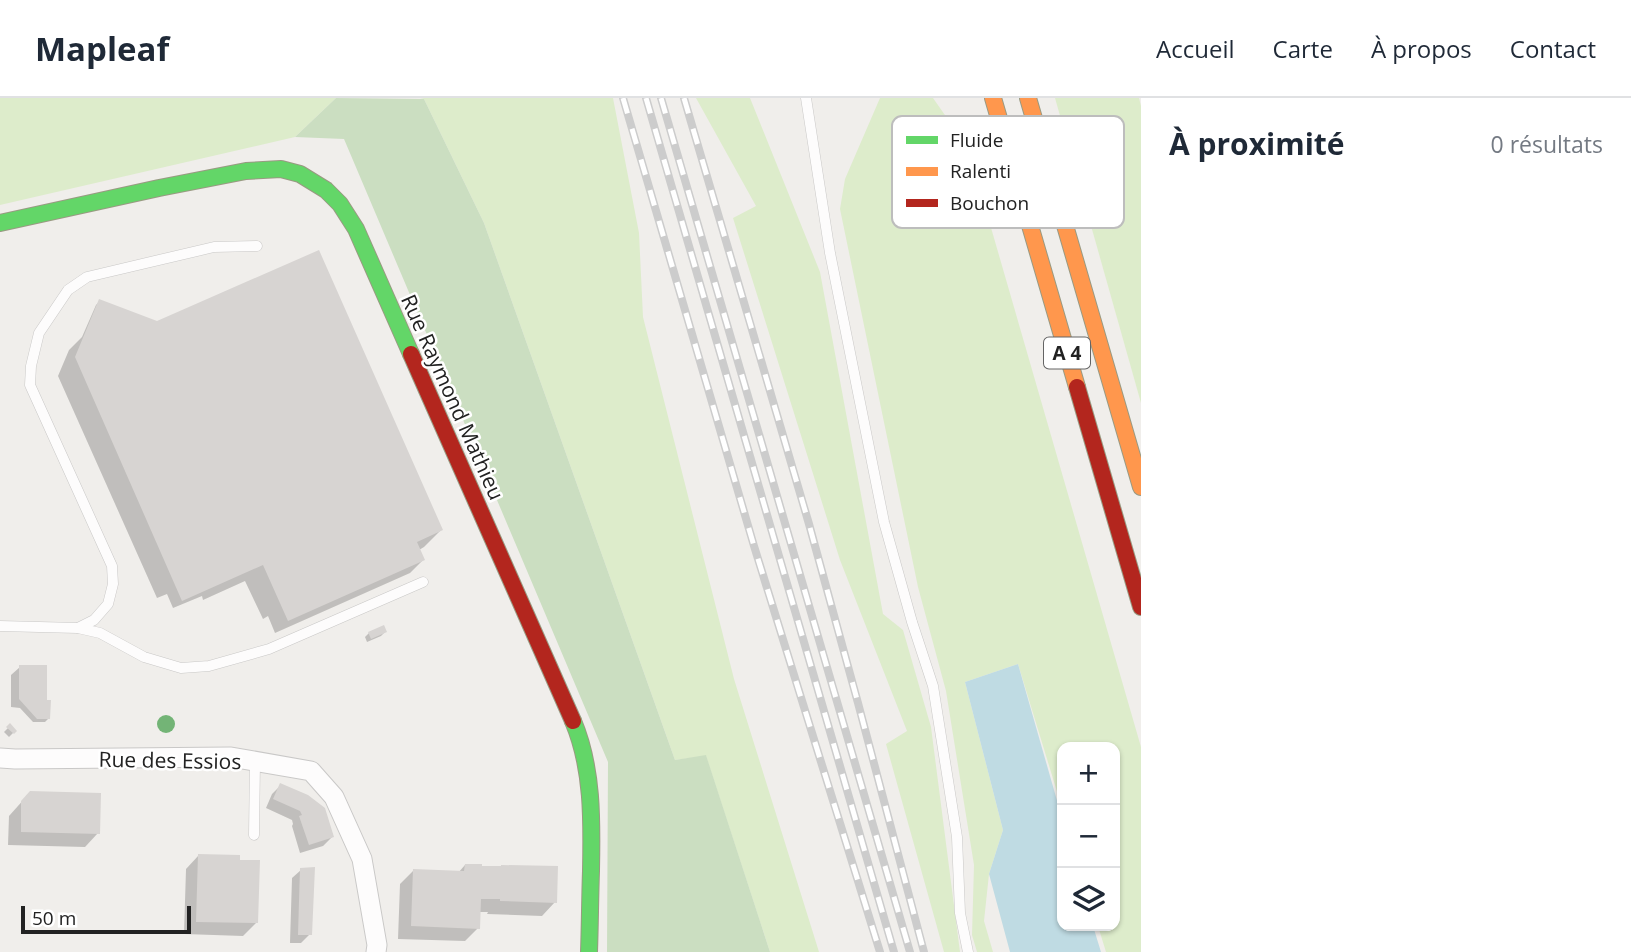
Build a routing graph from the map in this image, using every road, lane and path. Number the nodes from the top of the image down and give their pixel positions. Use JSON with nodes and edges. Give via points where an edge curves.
{"nodes":[{"id":1,"x":806,"y":98,"type":"edge"},
{"id":2,"x":993,"y":98,"type":"edge"},
{"id":3,"x":1028,"y":98,"type":"edge"},
{"id":4,"x":998,"y":116,"type":"edge"},
{"id":5,"x":1033,"y":116,"type":"edge"},
{"id":6,"x":0,"y":223,"type":"edge"},
{"id":7,"x":1031,"y":228,"type":"edge"},
{"id":8,"x":1066,"y":228,"type":"edge"},
{"id":9,"x":257,"y":246,"type":"dead end"},
{"id":10,"x":1141,"y":487,"type":"edge"},
{"id":11,"x":423,"y":582,"type":"dead end"},
{"id":12,"x":1141,"y":607,"type":"edge"},
{"id":13,"x":0,"y":626,"type":"edge"},
{"id":14,"x":78,"y":628,"type":"junction"},
{"id":15,"x":0,"y":758,"type":"edge"},
{"id":16,"x":255,"y":761,"type":"junction"},
{"id":17,"x":254,"y":835,"type":"dead end"},
{"id":18,"x":376,"y":952,"type":"edge"},
{"id":19,"x":589,"y":952,"type":"edge"},
{"id":20,"x":968,"y":952,"type":"edge"}],
"edges":[{"from":1,"to":20,"type":"lane","via":[[830,253],[884,522],[933,686],[957,837],[960,912]]},
{"from":2,"to":4,"type":"main road","number":"A 4"},
{"from":3,"to":5,"type":"main road","number":"A 4"},
{"from":6,"to":19,"type":"main road","name":"Rue Raymond Mathieu","via":[[262,170],[300,174],[340,204],[356,229],[585,755],[591,810]]},
{"from":7,"to":12,"type":"main road","number":"A 4"},
{"from":8,"to":10,"type":"main road","number":"A 4"},
{"from":9,"to":14,"type":"lane","via":[[214,247],[87,277],[68,290],[39,333],[30,385],[111,566],[108,604],[94,620]]},
{"from":11,"to":14,"type":"lane","via":[[269,649],[209,666],[181,668],[144,657],[100,632]]},
{"from":13,"to":14,"type":"lane"},
{"from":15,"to":16,"type":"street","name":"Rue des Essios","via":[[231,757]]},
{"from":16,"to":17,"type":"lane"},
{"from":16,"to":18,"type":"street","name":"Rue des Essios","via":[[311,771],[334,797],[362,859]]}]}
